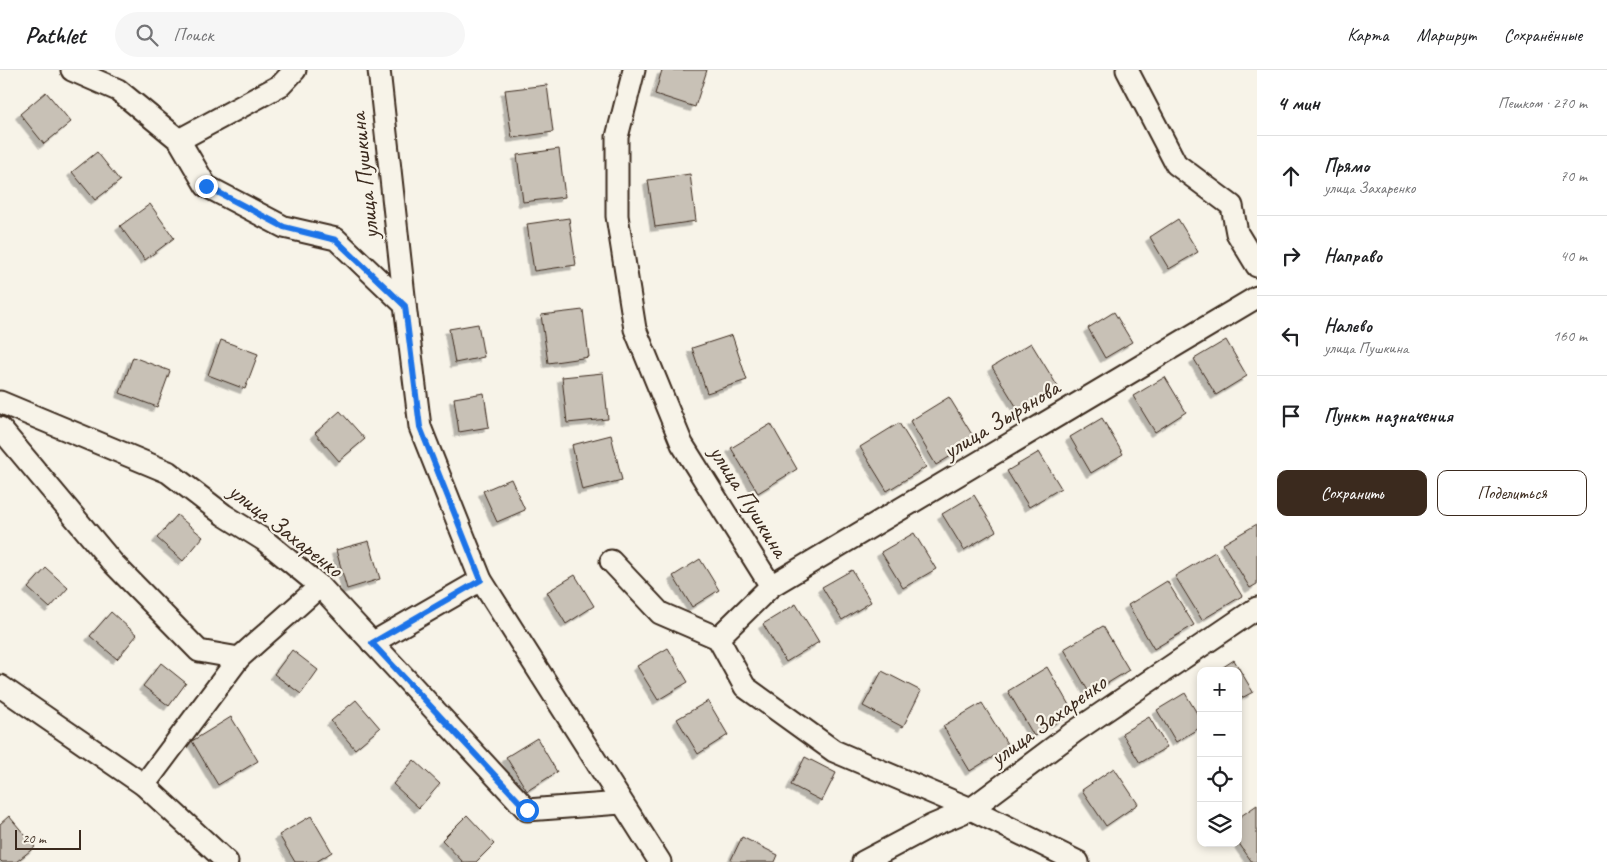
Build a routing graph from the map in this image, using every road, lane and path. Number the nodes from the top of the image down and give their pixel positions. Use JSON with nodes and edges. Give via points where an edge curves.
{"nodes":[{"id":1,"x":72,"y":70,"type":"edge"},
{"id":2,"x":295,"y":70,"type":"edge"},
{"id":3,"x":380,"y":70,"type":"edge"},
{"id":4,"x":634,"y":70,"type":"edge"},
{"id":5,"x":1127,"y":70,"type":"edge"},
{"id":6,"x":179,"y":140,"type":"junction"},
{"id":7,"x":1257,"y":266,"type":"edge"},
{"id":8,"x":1257,"y":297,"type":"edge"},
{"id":9,"x":405,"y":306,"type":"junction"},
{"id":10,"x":0,"y":402,"type":"edge"},
{"id":11,"x":0,"y":428,"type":"edge"},
{"id":12,"x":610,"y":561,"type":"dead end"},
{"id":13,"x":481,"y":580,"type":"junction"},
{"id":14,"x":320,"y":586,"type":"junction"},
{"id":15,"x":771,"y":586,"type":"junction"},
{"id":16,"x":1257,"y":608,"type":"edge"},
{"id":17,"x":718,"y":638,"type":"junction"},
{"id":18,"x":372,"y":643,"type":"junction"},
{"id":19,"x":239,"y":658,"type":"junction"},
{"id":20,"x":0,"y":686,"type":"edge"},
{"id":21,"x":144,"y":785,"type":"junction"},
{"id":22,"x":621,"y":803,"type":"junction"},
{"id":23,"x":971,"y":809,"type":"junction"},
{"id":24,"x":227,"y":862,"type":"edge"},
{"id":25,"x":660,"y":862,"type":"edge"},
{"id":26,"x":863,"y":862,"type":"edge"},
{"id":27,"x":1078,"y":862,"type":"edge"}],
"edges":[{"from":1,"to":6,"type":"street","name":"улица Пушкина","via":[[118,90]]},
{"from":2,"to":6,"type":"street","via":[[281,85]]},
{"from":3,"to":9,"type":"street","name":"улица Пушкина"},
{"from":4,"to":15,"type":"street","name":"улица Пушкина","via":[[617,137],[617,216],[635,329],[682,444]]},
{"from":5,"to":7,"type":"street","via":[[1176,164],[1232,206],[1237,233]]},
{"from":6,"to":9,"type":"street","name":"улица Пушкина","via":[[206,186],[284,227],[336,240]]},
{"from":8,"to":15,"type":"street","name":"улица Зырянова"},
{"from":9,"to":13,"type":"street","name":"улица Пушкина","via":[[420,427]]},
{"from":10,"to":14,"type":"street","name":"улица Захаренко","via":[[168,472],[224,515],[264,540]]},
{"from":11,"to":19,"type":"street","via":[[112,562],[199,651]]},
{"from":12,"to":17,"type":"street","via":[[660,614]]},
{"from":13,"to":18,"type":"street"},
{"from":13,"to":22,"type":"street","name":"улица Пушкина"},
{"from":14,"to":18,"type":"street","name":"улица Захаренко"},
{"from":14,"to":19,"type":"street"},
{"from":15,"to":17,"type":"street","name":"улица Пушкина"},
{"from":16,"to":23,"type":"street","name":"улица Захаренко","via":[[1074,732]]},
{"from":17,"to":23,"type":"street","via":[[745,687],[834,751]]},
{"from":18,"to":22,"type":"street","name":"улица Захаренко","via":[[527,810]]},
{"from":19,"to":21,"type":"street"},
{"from":20,"to":21,"type":"street"},
{"from":21,"to":24,"type":"street"},
{"from":22,"to":25,"type":"street","name":"улица Пушкина"},
{"from":23,"to":26,"type":"street","name":"улица Захаренко"},
{"from":23,"to":27,"type":"street"}]}
